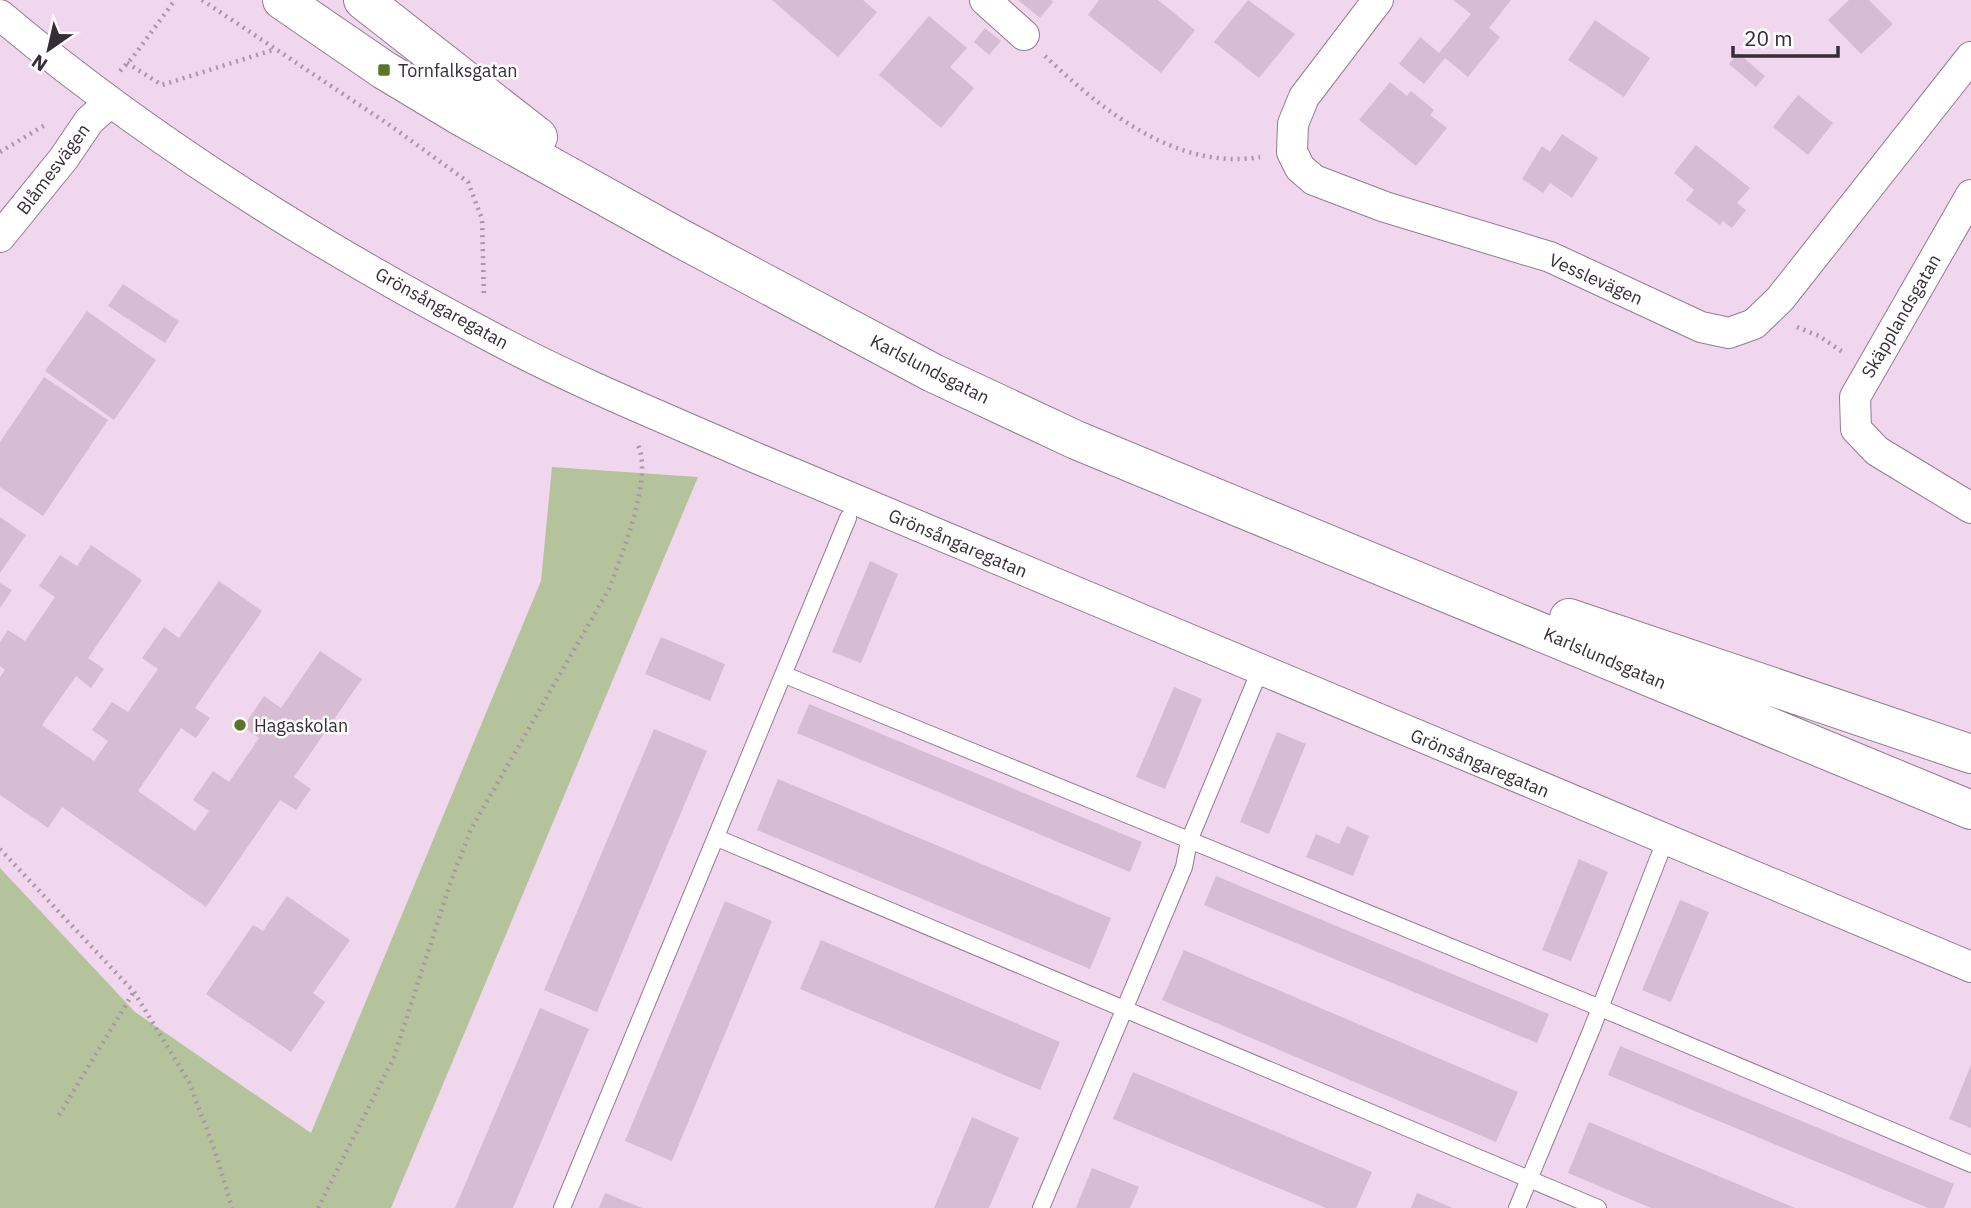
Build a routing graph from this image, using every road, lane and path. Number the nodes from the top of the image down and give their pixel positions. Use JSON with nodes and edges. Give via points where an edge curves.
{"nodes":[{"id":1,"x":202,"y":0,"type":"edge"},
{"id":2,"x":282,"y":0,"type":"edge"},
{"id":3,"x":362,"y":0,"type":"edge"},
{"id":4,"x":985,"y":0,"type":"edge"},
{"id":5,"x":1378,"y":0,"type":"edge"},
{"id":6,"x":0,"y":15,"type":"edge"},
{"id":7,"x":1024,"y":35,"type":"joint"},
{"id":8,"x":284,"y":47,"type":"dead end"},
{"id":9,"x":276,"y":48,"type":"junction"},
{"id":10,"x":1971,"y":57,"type":"edge"},
{"id":11,"x":127,"y":64,"type":"dead end"},
{"id":12,"x":109,"y":103,"type":"junction"},
{"id":13,"x":1292,"y":152,"type":"junction"},
{"id":14,"x":1971,"y":195,"type":"edge"},
{"id":15,"x":631,"y":209,"type":"junction"},
{"id":16,"x":0,"y":237,"type":"edge"},
{"id":17,"x":1765,"y":314,"type":"junction"},
{"id":18,"x":485,"y":333,"type":"junction"},
{"id":19,"x":1868,"y":369,"type":"junction"},
{"id":20,"x":629,"y":433,"type":"dead end"},
{"id":21,"x":1240,"y":506,"type":"junction"},
{"id":22,"x":1971,"y":508,"type":"edge"},
{"id":23,"x":848,"y":518,"type":"dead end"},
{"id":24,"x":1260,"y":670,"type":"junction"},
{"id":25,"x":785,"y":675,"type":"junction"},
{"id":26,"x":1971,"y":754,"type":"edge"},
{"id":27,"x":1971,"y":810,"type":"edge"},
{"id":28,"x":717,"y":838,"type":"junction"},
{"id":29,"x":1189,"y":841,"type":"junction"},
{"id":30,"x":1665,"y":841,"type":"junction"},
{"id":31,"x":0,"y":849,"type":"edge"},
{"id":32,"x":1971,"y":967,"type":"edge"},
{"id":33,"x":134,"y":992,"type":"junction"},
{"id":34,"x":1598,"y":1007,"type":"junction"},
{"id":35,"x":1125,"y":1009,"type":"junction"},
{"id":36,"x":59,"y":1115,"type":"dead end"},
{"id":37,"x":1971,"y":1164,"type":"edge"},
{"id":38,"x":1529,"y":1179,"type":"junction"},
{"id":39,"x":233,"y":1208,"type":"edge"},
{"id":40,"x":318,"y":1208,"type":"edge"},
{"id":41,"x":562,"y":1208,"type":"edge"},
{"id":42,"x":1041,"y":1208,"type":"edge"},
{"id":43,"x":1517,"y":1208,"type":"edge"},
{"id":44,"x":1598,"y":1208,"type":"edge"}],
"edges":[{"from":1,"to":9,"type":"path"},
{"from":2,"to":15,"type":"main road","name":"Karlslundsgatan","via":[[384,70]]},
{"from":3,"to":15,"type":"main road","name":"Karlslundsgatan"},
{"from":4,"to":7,"type":"street"},
{"from":5,"to":13,"type":"street","via":[[1304,97],[1293,124]]},
{"from":6,"to":12,"type":"street","name":"Grönsångaregatan"},
{"from":7,"to":13,"type":"path","via":[[1102,106],[1150,136],[1178,148],[1237,161]]},
{"from":8,"to":9,"type":"path"},
{"from":9,"to":11,"type":"path","via":[[162,85]]},
{"from":9,"to":18,"type":"path","via":[[468,182],[482,219]]},
{"from":10,"to":17,"type":"street","name":"Vesslevägen"},
{"from":12,"to":16,"type":"street","name":"Blåmesvägen","via":[[89,121]]},
{"from":12,"to":18,"type":"street","name":"Grönsångaregatan","via":[[252,200]]},
{"from":13,"to":17,"type":"street","name":"Vesslevägen","via":[[1314,180],[1385,207],[1550,257],[1701,327],[1729,333],[1754,324]]},
{"from":14,"to":19,"type":"street","name":"Skäpplandsgatan"},
{"from":15,"to":21,"type":"main road","name":"Karlslundsgatan","via":[[933,373],[1076,440]]},
{"from":17,"to":19,"type":"path","via":[[1819,337]]},
{"from":18,"to":24,"type":"street","name":"Grönsångaregatan","via":[[737,450]]},
{"from":19,"to":22,"type":"street","name":"Skäpplandsgatan","via":[[1855,397],[1856,429],[1877,451]]},
{"from":20,"to":40,"type":"path","via":[[639,446],[643,471],[609,589],[471,829],[394,1057]]},
{"from":21,"to":26,"type":"main road","name":"Karlslundsgatan"},
{"from":21,"to":27,"type":"main road","name":"Karlslundsgatan"},
{"from":23,"to":25,"type":"lane"},
{"from":24,"to":29,"type":"lane"},
{"from":24,"to":30,"type":"street","name":"Grönsångaregatan"},
{"from":25,"to":28,"type":"lane"},
{"from":25,"to":29,"type":"lane"},
{"from":28,"to":35,"type":"lane"},
{"from":28,"to":41,"type":"lane"},
{"from":29,"to":34,"type":"lane"},
{"from":29,"to":35,"type":"lane","via":[[1184,867]]},
{"from":30,"to":32,"type":"street","name":"Grönsångaregatan"},
{"from":30,"to":34,"type":"lane"},
{"from":31,"to":33,"type":"path"},
{"from":33,"to":36,"type":"path"},
{"from":33,"to":39,"type":"path","via":[[189,1082]]},
{"from":34,"to":37,"type":"lane"},
{"from":34,"to":38,"type":"lane"},
{"from":35,"to":38,"type":"lane"},
{"from":35,"to":42,"type":"lane"},
{"from":38,"to":43,"type":"lane"},
{"from":38,"to":44,"type":"lane"}]}
